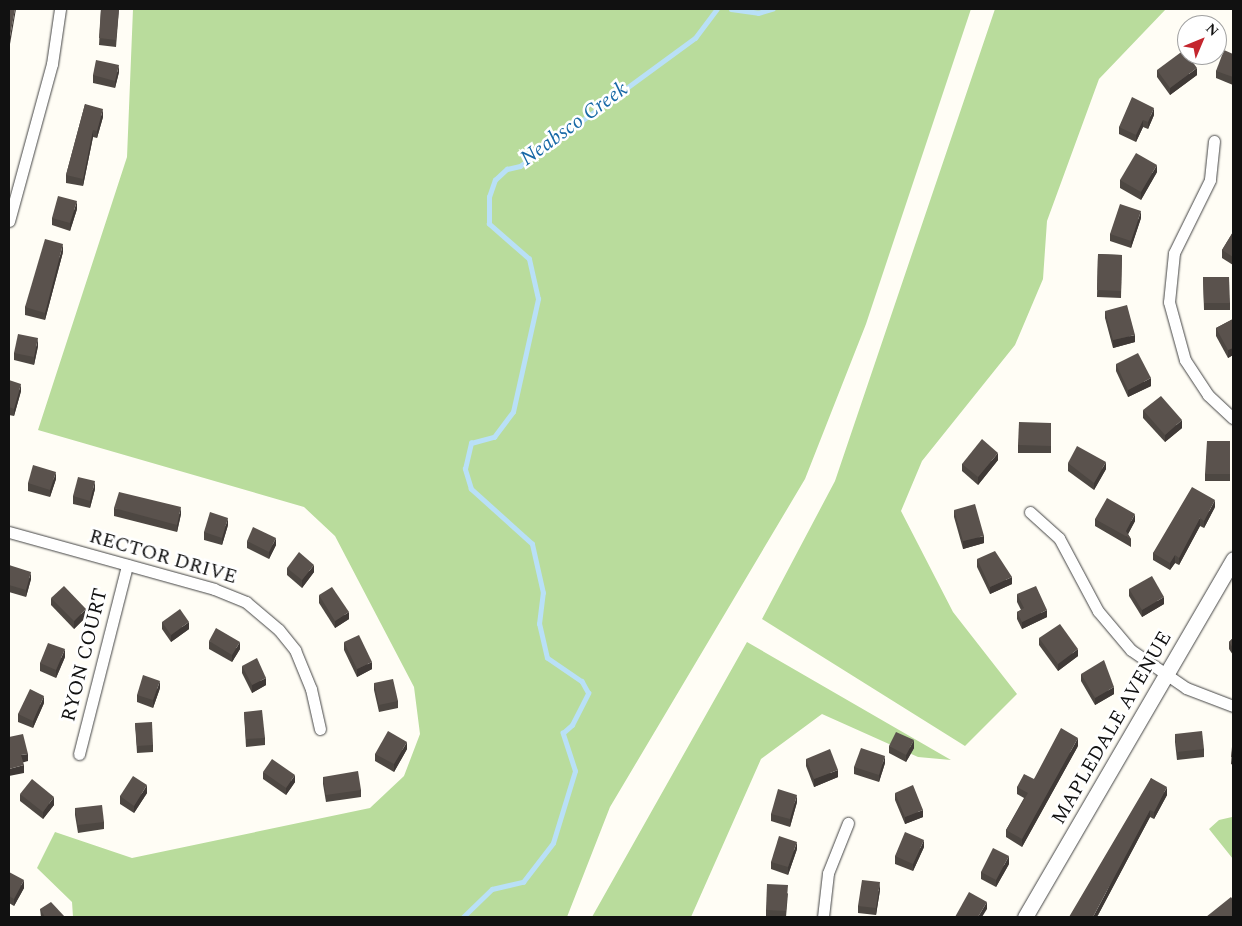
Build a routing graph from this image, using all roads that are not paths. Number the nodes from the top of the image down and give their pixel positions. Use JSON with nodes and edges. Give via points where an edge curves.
{"nodes":[{"id":1,"x":60,"y":9,"type":"edge"},
{"id":2,"x":1214,"y":141,"type":"dead end"},
{"id":3,"x":9,"y":221,"type":"edge"},
{"id":4,"x":1233,"y":418,"type":"edge"},
{"id":5,"x":1030,"y":512,"type":"dead end"},
{"id":6,"x":9,"y":532,"type":"edge"},
{"id":7,"x":1233,"y":559,"type":"edge"},
{"id":8,"x":127,"y":565,"type":"junction"},
{"id":9,"x":1166,"y":676,"type":"junction"},
{"id":10,"x":1233,"y":706,"type":"edge"},
{"id":11,"x":320,"y":729,"type":"dead end"},
{"id":12,"x":79,"y":754,"type":"dead end"},
{"id":13,"x":848,"y":823,"type":"dead end"},
{"id":14,"x":823,"y":917,"type":"edge"},
{"id":15,"x":1025,"y":917,"type":"edge"}],
"edges":[{"from":1,"to":3,"type":"street","via":[[52,64]]},
{"from":2,"to":4,"type":"street","via":[[1210,180],[1173,259],[1170,302],[1185,360],[1208,395]]},
{"from":5,"to":9,"type":"street","via":[[1059,538],[1113,631]]},
{"from":6,"to":8,"type":"street","name":"RECTOR DRIVE"},
{"from":7,"to":9,"type":"street","name":"MAPLEDALE AVENUE"},
{"from":8,"to":11,"type":"street","name":"RECTOR DRIVE","via":[[226,593],[261,613],[299,659]]},
{"from":8,"to":12,"type":"street","name":"RYON COURT"},
{"from":9,"to":10,"type":"street"},
{"from":9,"to":15,"type":"street","name":"MAPLEDALE AVENUE"},
{"from":13,"to":14,"type":"street","via":[[828,873]]}]}
